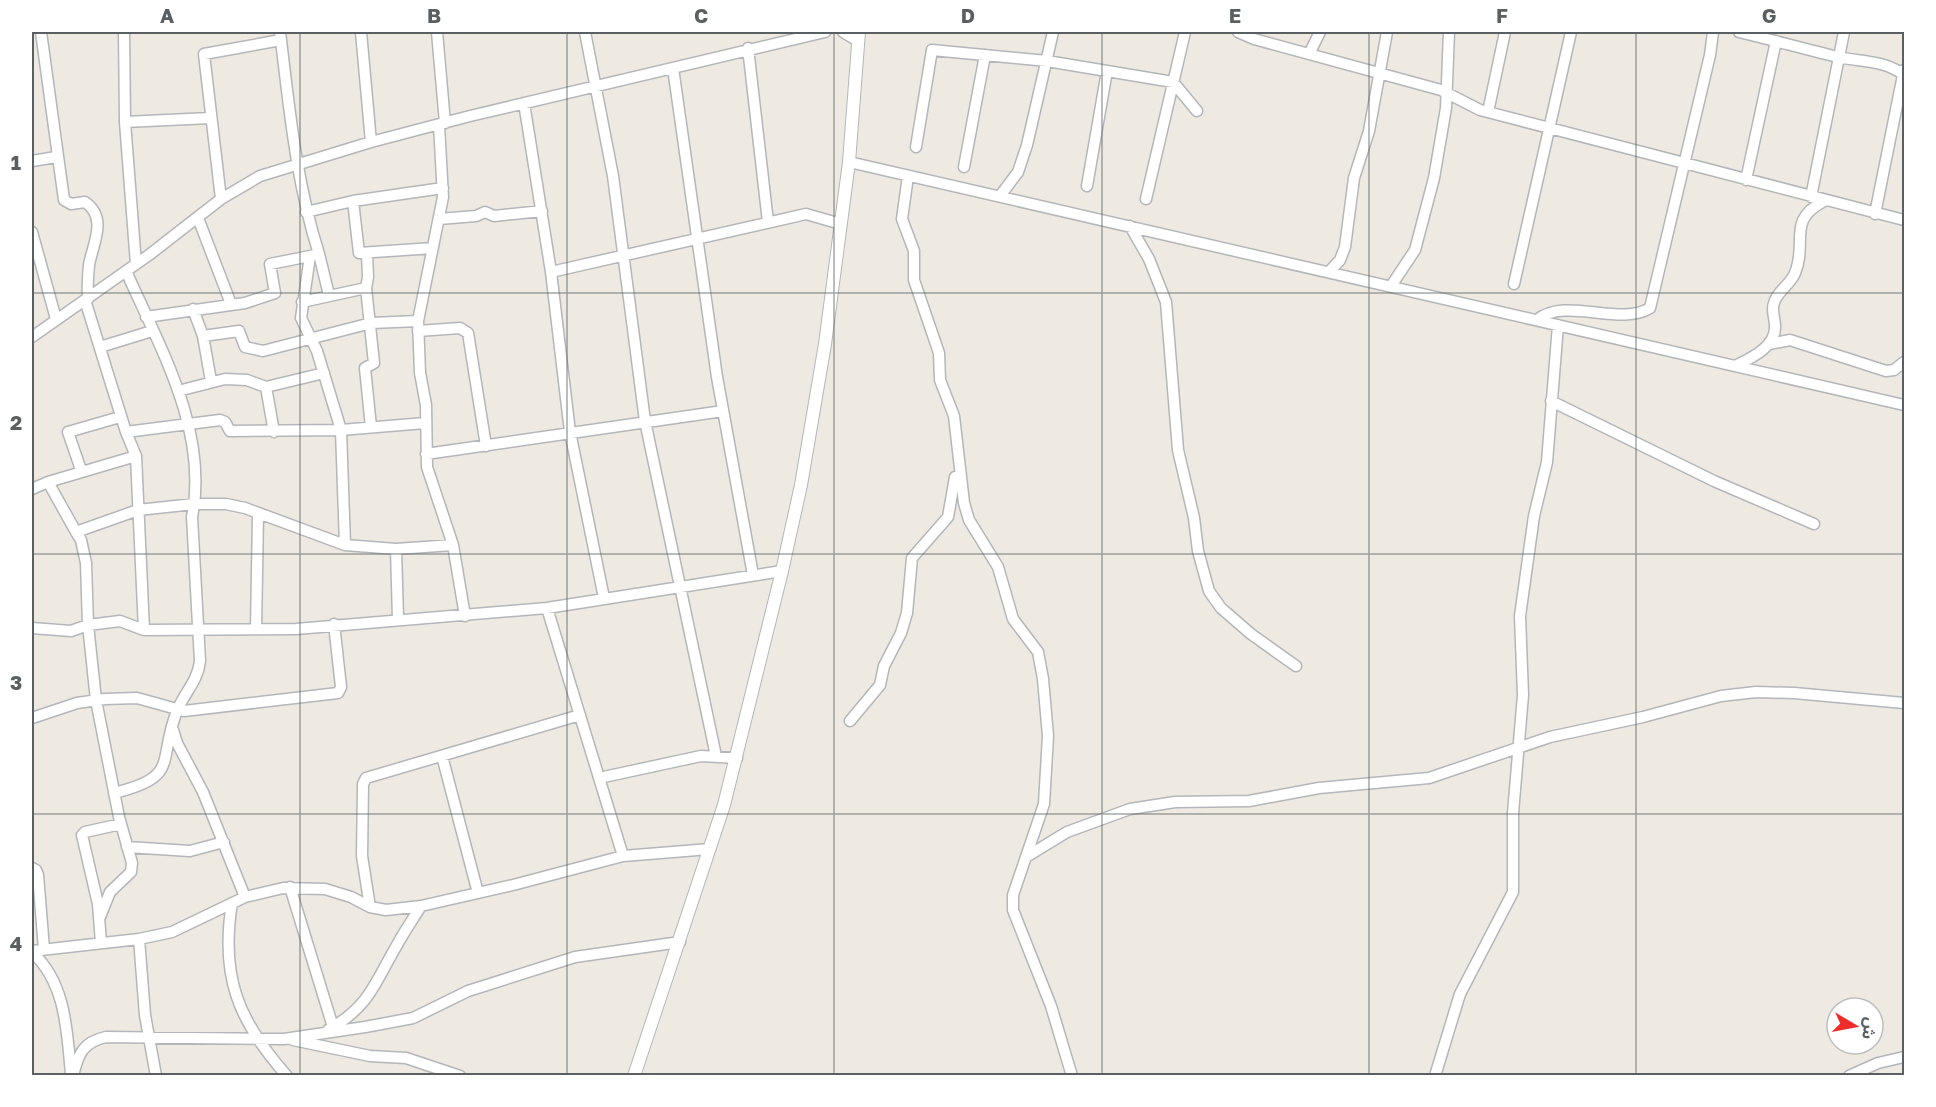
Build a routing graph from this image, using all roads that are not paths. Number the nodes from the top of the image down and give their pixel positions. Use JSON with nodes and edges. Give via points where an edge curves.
{"nodes":[{"id":1,"x":41,"y":32,"type":"edge"},
{"id":2,"x":124,"y":32,"type":"edge"},
{"id":3,"x":360,"y":32,"type":"edge"},
{"id":4,"x":437,"y":32,"type":"edge"},
{"id":5,"x":585,"y":32,"type":"edge"},
{"id":6,"x":825,"y":32,"type":"edge"},
{"id":7,"x":843,"y":32,"type":"edge"},
{"id":8,"x":1053,"y":32,"type":"edge"},
{"id":9,"x":1185,"y":32,"type":"edge"},
{"id":10,"x":1238,"y":32,"type":"edge"},
{"id":11,"x":1320,"y":32,"type":"edge"},
{"id":12,"x":1388,"y":32,"type":"edge"},
{"id":13,"x":1449,"y":32,"type":"edge"},
{"id":14,"x":1505,"y":32,"type":"edge"},
{"id":15,"x":1571,"y":32,"type":"edge"},
{"id":16,"x":1713,"y":32,"type":"edge"},
{"id":17,"x":1739,"y":32,"type":"edge"},
{"id":18,"x":1844,"y":32,"type":"edge"},
{"id":19,"x":1255,"y":35,"type":"edge"},
{"id":20,"x":281,"y":36,"type":"edge"},
{"id":21,"x":858,"y":36,"type":"edge"},
{"id":22,"x":1776,"y":40,"type":"junction"},
{"id":23,"x":748,"y":48,"type":"junction"},
{"id":24,"x":1310,"y":54,"type":"junction"},
{"id":25,"x":985,"y":55,"type":"junction"},
{"id":26,"x":1839,"y":57,"type":"junction"},
{"id":27,"x":1047,"y":61,"type":"junction"},
{"id":28,"x":673,"y":68,"type":"junction"},
{"id":29,"x":1107,"y":71,"type":"junction"},
{"id":30,"x":1381,"y":73,"type":"junction"},
{"id":31,"x":1904,"y":73,"type":"edge"},
{"id":32,"x":1173,"y":82,"type":"junction"},
{"id":33,"x":596,"y":86,"type":"junction"},
{"id":34,"x":1448,"y":93,"type":"junction"},
{"id":35,"x":524,"y":103,"type":"junction"},
{"id":36,"x":1197,"y":111,"type":"dead end"},
{"id":37,"x":1488,"y":112,"type":"junction"},
{"id":38,"x":210,"y":118,"type":"junction"},
{"id":39,"x":125,"y":122,"type":"junction"},
{"id":40,"x":442,"y":124,"type":"junction"},
{"id":41,"x":1548,"y":127,"type":"junction"},
{"id":42,"x":371,"y":142,"type":"junction"},
{"id":43,"x":916,"y":147,"type":"dead end"},
{"id":44,"x":56,"y":157,"type":"junction"},
{"id":45,"x":32,"y":161,"type":"edge"},
{"id":46,"x":849,"y":162,"type":"junction"},
{"id":47,"x":1684,"y":163,"type":"junction"},
{"id":48,"x":298,"y":166,"type":"junction"},
{"id":49,"x":964,"y":167,"type":"dead end"},
{"id":50,"x":908,"y":176,"type":"junction"},
{"id":51,"x":1746,"y":180,"type":"junction"},
{"id":52,"x":1087,"y":186,"type":"dead end"},
{"id":53,"x":443,"y":188,"type":"junction"},
{"id":54,"x":1000,"y":196,"type":"junction"},
{"id":55,"x":1811,"y":197,"type":"junction"},
{"id":56,"x":221,"y":199,"type":"junction"},
{"id":57,"x":1146,"y":199,"type":"dead end"},
{"id":58,"x":353,"y":201,"type":"junction"},
{"id":59,"x":1824,"y":201,"type":"junction"},
{"id":60,"x":306,"y":212,"type":"junction"},
{"id":61,"x":542,"y":212,"type":"junction"},
{"id":62,"x":1875,"y":214,"type":"junction"},
{"id":63,"x":198,"y":218,"type":"junction"},
{"id":64,"x":439,"y":219,"type":"junction"},
{"id":65,"x":1905,"y":220,"type":"edge"},
{"id":66,"x":768,"y":222,"type":"junction"},
{"id":67,"x":841,"y":224,"type":"junction"},
{"id":68,"x":1130,"y":226,"type":"junction"},
{"id":69,"x":32,"y":232,"type":"edge"},
{"id":70,"x":698,"y":240,"type":"junction"},
{"id":71,"x":434,"y":248,"type":"junction"},
{"id":72,"x":623,"y":253,"type":"junction"},
{"id":73,"x":367,"y":254,"type":"junction"},
{"id":74,"x":314,"y":255,"type":"junction"},
{"id":75,"x":136,"y":264,"type":"junction"},
{"id":76,"x":126,"y":271,"type":"junction"},
{"id":77,"x":551,"y":272,"type":"junction"},
{"id":78,"x":1329,"y":272,"type":"junction"},
{"id":79,"x":1514,"y":284,"type":"dead end"},
{"id":80,"x":1391,"y":286,"type":"junction"},
{"id":81,"x":366,"y":288,"type":"junction"},
{"id":82,"x":329,"y":295,"type":"junction"},
{"id":83,"x":86,"y":299,"type":"junction"},
{"id":84,"x":302,"y":302,"type":"junction"},
{"id":85,"x":231,"y":304,"type":"junction"},
{"id":86,"x":193,"y":309,"type":"junction"},
{"id":87,"x":146,"y":317,"type":"junction"},
{"id":88,"x":56,"y":319,"type":"junction"},
{"id":89,"x":1537,"y":320,"type":"junction"},
{"id":90,"x":371,"y":323,"type":"junction"},
{"id":91,"x":1558,"y":325,"type":"junction"},
{"id":92,"x":418,"y":326,"type":"junction"},
{"id":93,"x":152,"y":331,"type":"junction"},
{"id":94,"x":202,"y":336,"type":"junction"},
{"id":95,"x":32,"y":337,"type":"edge"},
{"id":96,"x":310,"y":339,"type":"junction"},
{"id":97,"x":1769,"y":344,"type":"junction"},
{"id":98,"x":100,"y":347,"type":"junction"},
{"id":99,"x":1905,"y":362,"type":"edge"},
{"id":100,"x":1735,"y":366,"type":"junction"},
{"id":101,"x":324,"y":373,"type":"junction"},
{"id":102,"x":211,"y":381,"type":"junction"},
{"id":103,"x":266,"y":387,"type":"junction"},
{"id":104,"x":178,"y":391,"type":"junction"},
{"id":105,"x":1551,"y":401,"type":"junction"},
{"id":106,"x":1905,"y":405,"type":"edge"},
{"id":107,"x":723,"y":411,"type":"junction"},
{"id":108,"x":120,"y":417,"type":"junction"},
{"id":109,"x":645,"y":421,"type":"junction"},
{"id":110,"x":190,"y":423,"type":"junction"},
{"id":111,"x":425,"y":423,"type":"junction"},
{"id":112,"x":371,"y":427,"type":"junction"},
{"id":113,"x":341,"y":430,"type":"junction"},
{"id":114,"x":126,"y":432,"type":"junction"},
{"id":115,"x":274,"y":432,"type":"junction"},
{"id":116,"x":570,"y":432,"type":"junction"},
{"id":117,"x":486,"y":446,"type":"junction"},
{"id":118,"x":426,"y":454,"type":"junction"},
{"id":119,"x":136,"y":456,"type":"junction"},
{"id":120,"x":958,"y":462,"type":"junction"},
{"id":121,"x":81,"y":470,"type":"junction"},
{"id":122,"x":48,"y":482,"type":"junction"},
{"id":123,"x":32,"y":489,"type":"edge"},
{"id":124,"x":194,"y":504,"type":"junction"},
{"id":125,"x":138,"y":510,"type":"junction"},
{"id":126,"x":258,"y":515,"type":"junction"},
{"id":127,"x":1814,"y":524,"type":"dead end"},
{"id":128,"x":76,"y":532,"type":"junction"},
{"id":129,"x":345,"y":545,"type":"junction"},
{"id":130,"x":453,"y":545,"type":"junction"},
{"id":131,"x":396,"y":549,"type":"junction"},
{"id":132,"x":782,"y":572,"type":"junction"},
{"id":133,"x":753,"y":575,"type":"junction"},
{"id":134,"x":681,"y":587,"type":"junction"},
{"id":135,"x":604,"y":598,"type":"junction"},
{"id":136,"x":547,"y":608,"type":"junction"},
{"id":137,"x":465,"y":616,"type":"junction"},
{"id":138,"x":398,"y":620,"type":"junction"},
{"id":139,"x":334,"y":624,"type":"junction"},
{"id":140,"x":88,"y":625,"type":"junction"},
{"id":141,"x":32,"y":628,"type":"edge"},
{"id":142,"x":256,"y":629,"type":"junction"},
{"id":143,"x":144,"y":630,"type":"junction"},
{"id":144,"x":200,"y":630,"type":"junction"},
{"id":145,"x":1296,"y":666,"type":"dead end"},
{"id":146,"x":96,"y":700,"type":"junction"},
{"id":147,"x":1905,"y":703,"type":"edge"},
{"id":148,"x":177,"y":711,"type":"junction"},
{"id":149,"x":580,"y":715,"type":"junction"},
{"id":150,"x":32,"y":718,"type":"edge"},
{"id":151,"x":850,"y":721,"type":"dead end"},
{"id":152,"x":172,"y":728,"type":"junction"},
{"id":153,"x":1517,"y":748,"type":"junction"},
{"id":154,"x":442,"y":756,"type":"junction"},
{"id":155,"x":716,"y":756,"type":"junction"},
{"id":156,"x":737,"y":758,"type":"junction"},
{"id":157,"x":598,"y":778,"type":"junction"},
{"id":158,"x":114,"y":793,"type":"junction"},
{"id":159,"x":121,"y":824,"type":"junction"},
{"id":160,"x":224,"y":842,"type":"junction"},
{"id":161,"x":127,"y":847,"type":"junction"},
{"id":162,"x":710,"y":849,"type":"junction"},
{"id":163,"x":623,"y":856,"type":"junction"},
{"id":164,"x":1026,"y":857,"type":"junction"},
{"id":165,"x":32,"y":868,"type":"edge"},
{"id":166,"x":290,"y":887,"type":"junction"},
{"id":167,"x":478,"y":893,"type":"junction"},
{"id":168,"x":245,"y":897,"type":"junction"},
{"id":169,"x":232,"y":903,"type":"junction"},
{"id":170,"x":421,"y":906,"type":"junction"},
{"id":171,"x":370,"y":907,"type":"junction"},
{"id":172,"x":100,"y":917,"type":"junction"},
{"id":173,"x":139,"y":939,"type":"junction"},
{"id":174,"x":680,"y":942,"type":"junction"},
{"id":175,"x":101,"y":943,"type":"junction"},
{"id":176,"x":44,"y":950,"type":"junction"},
{"id":177,"x":32,"y":952,"type":"edge"},
{"id":178,"x":328,"y":1030,"type":"junction"},
{"id":179,"x":149,"y":1036,"type":"junction"},
{"id":180,"x":256,"y":1037,"type":"junction"},
{"id":181,"x":284,"y":1039,"type":"junction"},
{"id":182,"x":1905,"y":1057,"type":"edge"},
{"id":183,"x":72,"y":1076,"type":"edge"},
{"id":184,"x":156,"y":1076,"type":"edge"},
{"id":185,"x":287,"y":1076,"type":"edge"},
{"id":186,"x":460,"y":1076,"type":"edge"},
{"id":187,"x":634,"y":1076,"type":"edge"},
{"id":188,"x":1072,"y":1076,"type":"edge"},
{"id":189,"x":1435,"y":1076,"type":"edge"},
{"id":190,"x":1849,"y":1076,"type":"edge"}],
"edges":[{"from":1,"to":44,"type":"street"},
{"from":2,"to":39,"type":"street"},
{"from":3,"to":42,"type":"street"},
{"from":4,"to":40,"type":"street"},
{"from":5,"to":33,"type":"street"},
{"from":6,"to":23,"type":"street"},
{"from":7,"to":21,"type":"street"},
{"from":8,"to":27,"type":"street"},
{"from":9,"to":32,"type":"street"},
{"from":10,"to":19,"type":"street"},
{"from":11,"to":24,"type":"street"},
{"from":12,"to":30,"type":"street"},
{"from":13,"to":34,"type":"street"},
{"from":14,"to":37,"type":"street"},
{"from":15,"to":41,"type":"street"},
{"from":16,"to":47,"type":"street"},
{"from":17,"to":22,"type":"street"},
{"from":18,"to":26,"type":"street"},
{"from":19,"to":24,"type":"street"},
{"from":20,"to":38,"type":"street","via":[[204,54]]},
{"from":20,"to":48,"type":"street"},
{"from":21,"to":46,"type":"street"},
{"from":22,"to":26,"type":"street"},
{"from":22,"to":51,"type":"street"},
{"from":23,"to":28,"type":"street"},
{"from":23,"to":66,"type":"street"},
{"from":24,"to":30,"type":"street"},
{"from":25,"to":27,"type":"street"},
{"from":25,"to":43,"type":"street","via":[[933,50]]},
{"from":25,"to":49,"type":"street"},
{"from":26,"to":31,"type":"street","via":[[1873,61]]},
{"from":26,"to":55,"type":"street"},
{"from":27,"to":29,"type":"street"},
{"from":27,"to":54,"type":"street","via":[[1018,172]]},
{"from":28,"to":33,"type":"street"},
{"from":28,"to":70,"type":"street"},
{"from":29,"to":32,"type":"street"},
{"from":29,"to":52,"type":"street"},
{"from":30,"to":34,"type":"street"},
{"from":30,"to":78,"type":"street","via":[[1352,188],[1345,247]]},
{"from":31,"to":62,"type":"street"},
{"from":32,"to":36,"type":"street"},
{"from":32,"to":57,"type":"street"},
{"from":33,"to":35,"type":"street"},
{"from":33,"to":72,"type":"street"},
{"from":34,"to":37,"type":"street"},
{"from":34,"to":80,"type":"street","via":[[1434,178],[1417,243]]},
{"from":35,"to":40,"type":"street"},
{"from":35,"to":61,"type":"street"},
{"from":37,"to":41,"type":"street"},
{"from":38,"to":39,"type":"street"},
{"from":38,"to":56,"type":"street"},
{"from":39,"to":75,"type":"street"},
{"from":40,"to":42,"type":"street"},
{"from":40,"to":53,"type":"street"},
{"from":41,"to":47,"type":"street"},
{"from":41,"to":79,"type":"street"},
{"from":42,"to":48,"type":"street"},
{"from":44,"to":45,"type":"street"},
{"from":44,"to":83,"type":"street","via":[[64,200],[71,204],[85,202],[97,220]]},
{"from":46,"to":50,"type":"street"},
{"from":46,"to":67,"type":"street"},
{"from":47,"to":51,"type":"street"},
{"from":47,"to":89,"type":"street","via":[[1650,308],[1634,314],[1563,312]]},
{"from":48,"to":56,"type":"street","via":[[260,176]]},
{"from":48,"to":60,"type":"street"},
{"from":50,"to":54,"type":"street"},
{"from":50,"to":120,"type":"street","via":[[902,219],[914,251],[914,280],[939,353],[940,380],[954,416]]},
{"from":51,"to":55,"type":"street"},
{"from":53,"to":58,"type":"street"},
{"from":53,"to":64,"type":"street"},
{"from":54,"to":68,"type":"street"},
{"from":55,"to":59,"type":"street"},
{"from":56,"to":63,"type":"street"},
{"from":58,"to":60,"type":"street"},
{"from":58,"to":73,"type":"street","via":[[359,253]]},
{"from":59,"to":62,"type":"street"},
{"from":59,"to":97,"type":"street","via":[[1809,209],[1801,220],[1797,269],[1774,300],[1775,333]]},
{"from":60,"to":74,"type":"street"},
{"from":61,"to":64,"type":"street","via":[[494,216],[485,212]]},
{"from":61,"to":77,"type":"street"},
{"from":62,"to":65,"type":"street"},
{"from":63,"to":75,"type":"street"},
{"from":63,"to":85,"type":"street"},
{"from":64,"to":71,"type":"street"},
{"from":66,"to":67,"type":"street","via":[[806,214]]},
{"from":66,"to":70,"type":"street"},
{"from":67,"to":132,"type":"street","via":[[815,408]]},
{"from":68,"to":78,"type":"street"},
{"from":68,"to":145,"type":"street","via":[[1149,259],[1166,302],[1178,450],[1209,591],[1221,608],[1251,634]]},
{"from":69,"to":88,"type":"street"},
{"from":70,"to":72,"type":"street"},
{"from":70,"to":107,"type":"street"},
{"from":71,"to":73,"type":"street"},
{"from":71,"to":92,"type":"street"},
{"from":72,"to":77,"type":"street"},
{"from":72,"to":109,"type":"street"},
{"from":73,"to":81,"type":"street"},
{"from":74,"to":82,"type":"street"},
{"from":74,"to":84,"type":"street"},
{"from":74,"to":85,"type":"street","via":[[271,263],[275,293]]},
{"from":75,"to":76,"type":"street"},
{"from":76,"to":83,"type":"street"},
{"from":76,"to":87,"type":"street"},
{"from":77,"to":116,"type":"street"},
{"from":78,"to":80,"type":"street"},
{"from":80,"to":89,"type":"street"},
{"from":81,"to":82,"type":"street"},
{"from":81,"to":90,"type":"street"},
{"from":82,"to":84,"type":"street"},
{"from":83,"to":88,"type":"street"},
{"from":83,"to":98,"type":"street"},
{"from":84,"to":96,"type":"street","via":[[301,318]]},
{"from":85,"to":86,"type":"street"},
{"from":86,"to":87,"type":"street"},
{"from":86,"to":94,"type":"street"},
{"from":87,"to":93,"type":"street"},
{"from":88,"to":95,"type":"street"},
{"from":89,"to":91,"type":"street"},
{"from":90,"to":92,"type":"street"},
{"from":90,"to":96,"type":"street"},
{"from":90,"to":112,"type":"street","via":[[374,363],[365,368]]},
{"from":91,"to":100,"type":"street"},
{"from":91,"to":105,"type":"street"},
{"from":92,"to":111,"type":"street"},
{"from":92,"to":117,"type":"street","via":[[460,328],[467,332]]},
{"from":93,"to":98,"type":"street"},
{"from":93,"to":104,"type":"street"},
{"from":94,"to":96,"type":"street","via":[[238,330],[245,346],[259,351]]},
{"from":94,"to":102,"type":"street"},
{"from":96,"to":101,"type":"street"},
{"from":97,"to":99,"type":"street","via":[[1790,340],[1886,371]]},
{"from":97,"to":100,"type":"street"},
{"from":98,"to":108,"type":"street"},
{"from":100,"to":106,"type":"street"},
{"from":101,"to":103,"type":"street"},
{"from":101,"to":113,"type":"street"},
{"from":102,"to":103,"type":"street","via":[[237,379]]},
{"from":102,"to":104,"type":"street"},
{"from":103,"to":115,"type":"street"},
{"from":104,"to":110,"type":"street"},
{"from":105,"to":127,"type":"street","via":[[1714,482]]},
{"from":105,"to":153,"type":"street","via":[[1547,462],[1534,516],[1520,616],[1523,695]]},
{"from":107,"to":109,"type":"street"},
{"from":107,"to":133,"type":"street"},
{"from":108,"to":114,"type":"street"},
{"from":108,"to":121,"type":"street","via":[[68,432]]},
{"from":109,"to":116,"type":"street"},
{"from":109,"to":134,"type":"street"},
{"from":110,"to":114,"type":"street"},
{"from":110,"to":115,"type":"street","via":[[224,421],[230,431]]},
{"from":110,"to":124,"type":"street"},
{"from":111,"to":112,"type":"street"},
{"from":111,"to":118,"type":"street"},
{"from":112,"to":113,"type":"street"},
{"from":113,"to":115,"type":"street"},
{"from":113,"to":129,"type":"street"},
{"from":114,"to":119,"type":"street"},
{"from":116,"to":117,"type":"street"},
{"from":116,"to":135,"type":"street"},
{"from":117,"to":118,"type":"street"},
{"from":118,"to":130,"type":"street","via":[[436,502]]},
{"from":119,"to":121,"type":"street"},
{"from":119,"to":125,"type":"street"},
{"from":120,"to":151,"type":"street","via":[[948,517],[912,558],[907,613],[883,669],[880,686]]},
{"from":120,"to":164,"type":"street","via":[[969,520],[998,567],[1013,619],[1035,645],[1041,665],[1047,770],[1044,804]]},
{"from":121,"to":122,"type":"street"},
{"from":122,"to":123,"type":"street"},
{"from":122,"to":128,"type":"street"},
{"from":124,"to":125,"type":"street"},
{"from":124,"to":126,"type":"street","via":[[236,505]]},
{"from":124,"to":144,"type":"street"},
{"from":125,"to":128,"type":"street"},
{"from":125,"to":143,"type":"street"},
{"from":126,"to":129,"type":"street"},
{"from":126,"to":142,"type":"street"},
{"from":128,"to":140,"type":"street","via":[[86,563]]},
{"from":129,"to":131,"type":"street"},
{"from":130,"to":131,"type":"street"},
{"from":130,"to":137,"type":"street"},
{"from":131,"to":138,"type":"street"},
{"from":132,"to":133,"type":"street"},
{"from":132,"to":156,"type":"street"},
{"from":133,"to":134,"type":"street"},
{"from":134,"to":135,"type":"street"},
{"from":134,"to":155,"type":"street"},
{"from":135,"to":136,"type":"street"},
{"from":136,"to":137,"type":"street"},
{"from":136,"to":149,"type":"street"},
{"from":137,"to":138,"type":"street"},
{"from":138,"to":139,"type":"street"},
{"from":139,"to":142,"type":"street"},
{"from":139,"to":148,"type":"street","via":[[340,692]]},
{"from":140,"to":141,"type":"street","via":[[71,631]]},
{"from":140,"to":143,"type":"street","via":[[120,621]]},
{"from":140,"to":146,"type":"street"},
{"from":142,"to":144,"type":"street"},
{"from":143,"to":144,"type":"street"},
{"from":144,"to":148,"type":"street","via":[[197,676]]},
{"from":146,"to":148,"type":"street","via":[[137,698]]},
{"from":146,"to":150,"type":"street"},
{"from":146,"to":158,"type":"street"},
{"from":147,"to":153,"type":"street","via":[[1794,693],[1721,696]]},
{"from":148,"to":152,"type":"street"},
{"from":149,"to":154,"type":"street"},
{"from":149,"to":157,"type":"street"},
{"from":152,"to":158,"type":"street","via":[[159,774]]},
{"from":152,"to":160,"type":"street"},
{"from":153,"to":164,"type":"street","via":[[1415,780],[1319,788],[1249,801],[1147,805],[1097,819]]},
{"from":153,"to":189,"type":"street","via":[[1513,892],[1460,994]]},
{"from":154,"to":167,"type":"street"},
{"from":154,"to":171,"type":"street","via":[[370,775],[363,784],[362,856]]},
{"from":155,"to":156,"type":"street"},
{"from":155,"to":157,"type":"street"},
{"from":156,"to":162,"type":"street"},
{"from":157,"to":163,"type":"street"},
{"from":158,"to":159,"type":"street"},
{"from":159,"to":161,"type":"street"},
{"from":159,"to":172,"type":"street","via":[[82,835]]},
{"from":160,"to":161,"type":"street","via":[[190,851]]},
{"from":160,"to":168,"type":"street"},
{"from":161,"to":172,"type":"street","via":[[131,872],[110,892]]},
{"from":162,"to":163,"type":"street"},
{"from":162,"to":174,"type":"street"},
{"from":163,"to":167,"type":"street"},
{"from":164,"to":188,"type":"street","via":[[1013,895],[1013,910],[1051,1006]]},
{"from":165,"to":176,"type":"street","via":[[38,875]]},
{"from":166,"to":168,"type":"street"},
{"from":166,"to":171,"type":"street","via":[[338,892]]},
{"from":166,"to":178,"type":"street"},
{"from":167,"to":170,"type":"street"},
{"from":168,"to":169,"type":"street"},
{"from":169,"to":173,"type":"street","via":[[172,932]]},
{"from":169,"to":180,"type":"street","via":[[227,929],[230,977],[238,1006]]},
{"from":170,"to":171,"type":"street","via":[[386,910]]},
{"from":170,"to":178,"type":"street","via":[[376,986],[349,1018]]},
{"from":172,"to":175,"type":"street"},
{"from":173,"to":175,"type":"street"},
{"from":173,"to":179,"type":"street"},
{"from":174,"to":178,"type":"street","via":[[575,957],[468,991],[413,1018]]},
{"from":174,"to":187,"type":"street"},
{"from":175,"to":176,"type":"street"},
{"from":176,"to":177,"type":"street"},
{"from":177,"to":183,"type":"street","via":[[57,990],[66,1018]]},
{"from":178,"to":181,"type":"street"},
{"from":179,"to":180,"type":"street"},
{"from":179,"to":183,"type":"street","via":[[114,1035],[90,1041],[81,1050]]},
{"from":179,"to":184,"type":"street"},
{"from":180,"to":181,"type":"street"},
{"from":180,"to":185,"type":"street"},
{"from":181,"to":186,"type":"street","via":[[370,1056],[406,1058]]},
{"from":182,"to":190,"type":"street"}]}
